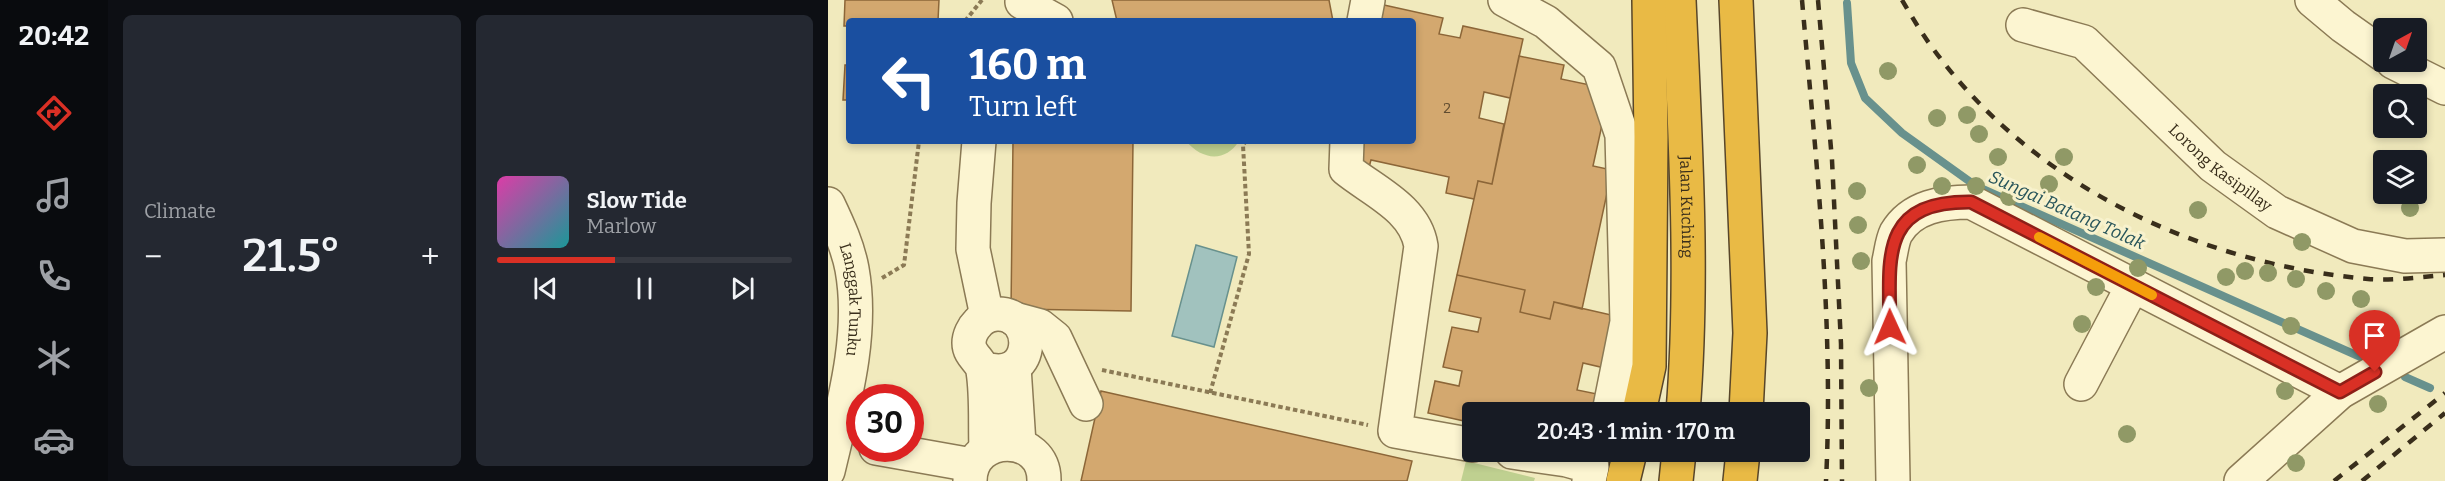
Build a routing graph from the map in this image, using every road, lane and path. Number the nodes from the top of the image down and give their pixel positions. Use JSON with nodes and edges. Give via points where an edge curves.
{"nodes":[{"id":1,"x":982,"y":0,"type":"edge"},
{"id":2,"x":1368,"y":0,"type":"edge"},
{"id":3,"x":1505,"y":0,"type":"edge"},
{"id":4,"x":1649,"y":0,"type":"edge"},
{"id":5,"x":1679,"y":0,"type":"edge"},
{"id":6,"x":1736,"y":0,"type":"edge"},
{"id":7,"x":2312,"y":0,"type":"edge"},
{"id":8,"x":1018,"y":8,"type":"edge"},
{"id":9,"x":967,"y":18,"type":"edge"},
{"id":10,"x":1047,"y":18,"type":"edge"},
{"id":11,"x":1365,"y":18,"type":"edge"},
{"id":12,"x":2023,"y":25,"type":"dead end"},
{"id":13,"x":2373,"y":47,"type":"edge"},
{"id":14,"x":2413,"y":72,"type":"edge"},
{"id":15,"x":2445,"y":88,"type":"edge"},
{"id":16,"x":919,"y":144,"type":"edge"},
{"id":17,"x":979,"y":144,"type":"edge"},
{"id":18,"x":1244,"y":144,"type":"edge"},
{"id":19,"x":1347,"y":144,"type":"edge"},
{"id":20,"x":828,"y":204,"type":"edge"},
{"id":21,"x":2445,"y":255,"type":"edge"},
{"id":22,"x":2133,"y":285,"type":"junction"},
{"id":23,"x":855,"y":294,"type":"junction"},
{"id":24,"x":1000,"y":318,"type":"junction"},
{"id":25,"x":2445,"y":332,"type":"edge"},
{"id":26,"x":1069,"y":364,"type":"junction"},
{"id":27,"x":998,"y":368,"type":"junction"},
{"id":28,"x":2081,"y":384,"type":"dead end"},
{"id":29,"x":2340,"y":392,"type":"junction"},
{"id":30,"x":1210,"y":393,"type":"junction"},
{"id":31,"x":1610,"y":402,"type":"edge"},
{"id":32,"x":1641,"y":402,"type":"edge"},
{"id":33,"x":1684,"y":402,"type":"edge"},
{"id":34,"x":1747,"y":402,"type":"edge"},
{"id":35,"x":1086,"y":404,"type":"dead end"},
{"id":36,"x":841,"y":416,"type":"junction"},
{"id":37,"x":846,"y":426,"type":"edge"},
{"id":38,"x":1395,"y":431,"type":"junction"},
{"id":39,"x":1462,"y":443,"type":"edge"},
{"id":40,"x":1019,"y":444,"type":"junction"},
{"id":41,"x":924,"y":456,"type":"edge"},
{"id":42,"x":1576,"y":462,"type":"edge"},
{"id":43,"x":1628,"y":462,"type":"edge"},
{"id":44,"x":1678,"y":462,"type":"edge"},
{"id":45,"x":1742,"y":462,"type":"edge"},
{"id":46,"x":976,"y":465,"type":"edge"},
{"id":47,"x":1593,"y":466,"type":"edge"},
{"id":48,"x":828,"y":471,"type":"edge"},
{"id":49,"x":1044,"y":481,"type":"edge"},
{"id":50,"x":1623,"y":481,"type":"edge"},
{"id":51,"x":1676,"y":481,"type":"edge"},
{"id":52,"x":1740,"y":481,"type":"edge"},
{"id":53,"x":1893,"y":481,"type":"edge"},
{"id":54,"x":2241,"y":481,"type":"edge"}],
"edges":[{"from":1,"to":9,"type":"path"},
{"from":2,"to":11,"type":"street"},
{"from":3,"to":31,"type":"street","via":[[1546,22],[1599,67],[1622,135],[1627,322]]},
{"from":4,"to":32,"type":"highway","via":[[1649,366]]},
{"from":5,"to":33,"type":"highway","name":"Jalan Kuching","via":[[1689,216]]},
{"from":6,"to":34,"type":"highway","via":[[1750,333]]},
{"from":7,"to":13,"type":"street"},
{"from":8,"to":10,"type":"street"},
{"from":12,"to":21,"type":"street","name":"Lorong Kasipillay","via":[[2084,42],[2213,166],[2277,212],[2353,246],[2405,256]]},
{"from":14,"to":15,"type":"street"},
{"from":16,"to":23,"type":"path","via":[[904,266]]},
{"from":17,"to":24,"type":"street","via":[[973,249]]},
{"from":18,"to":30,"type":"path","via":[[1249,254]]},
{"from":19,"to":38,"type":"street","via":[[1346,169],[1401,211],[1419,235],[1421,246]]},
{"from":20,"to":23,"type":"street","name":"Langgak Tunku","via":[[847,251]]},
{"from":22,"to":28,"type":"street"},
{"from":22,"to":29,"type":"street"},
{"from":22,"to":53,"type":"street","via":[[1971,202],[1947,202],[1921,210],[1907,221],[1896,234],[1889,261]]},
{"from":23,"to":36,"type":"street","name":"Langgak Tunku","via":[[852,353]]},
{"from":24,"to":26,"type":"street","via":[[1048,331]]},
{"from":24,"to":27,"type":"street","via":[[1024,330],[1027,340],[1025,354]]},
{"from":24,"to":27,"type":"street","via":[[974,328],[969,343],[971,352]]},
{"from":25,"to":29,"type":"street"},
{"from":26,"to":30,"type":"path"},
{"from":26,"to":35,"type":"street"},
{"from":27,"to":40,"type":"street"},
{"from":27,"to":46,"type":"street"},
{"from":29,"to":54,"type":"street"},
{"from":30,"to":38,"type":"path"},
{"from":36,"to":37,"type":"street"},
{"from":36,"to":48,"type":"street","name":"Langgak Tunku"},
{"from":38,"to":39,"type":"street"},
{"from":40,"to":46,"type":"street","via":[[1004,442]]},
{"from":40,"to":49,"type":"street","via":[[1036,456]]},
{"from":41,"to":46,"type":"street"},
{"from":42,"to":47,"type":"street"},
{"from":43,"to":50,"type":"highway"},
{"from":44,"to":51,"type":"highway"},
{"from":45,"to":52,"type":"highway"}]}
